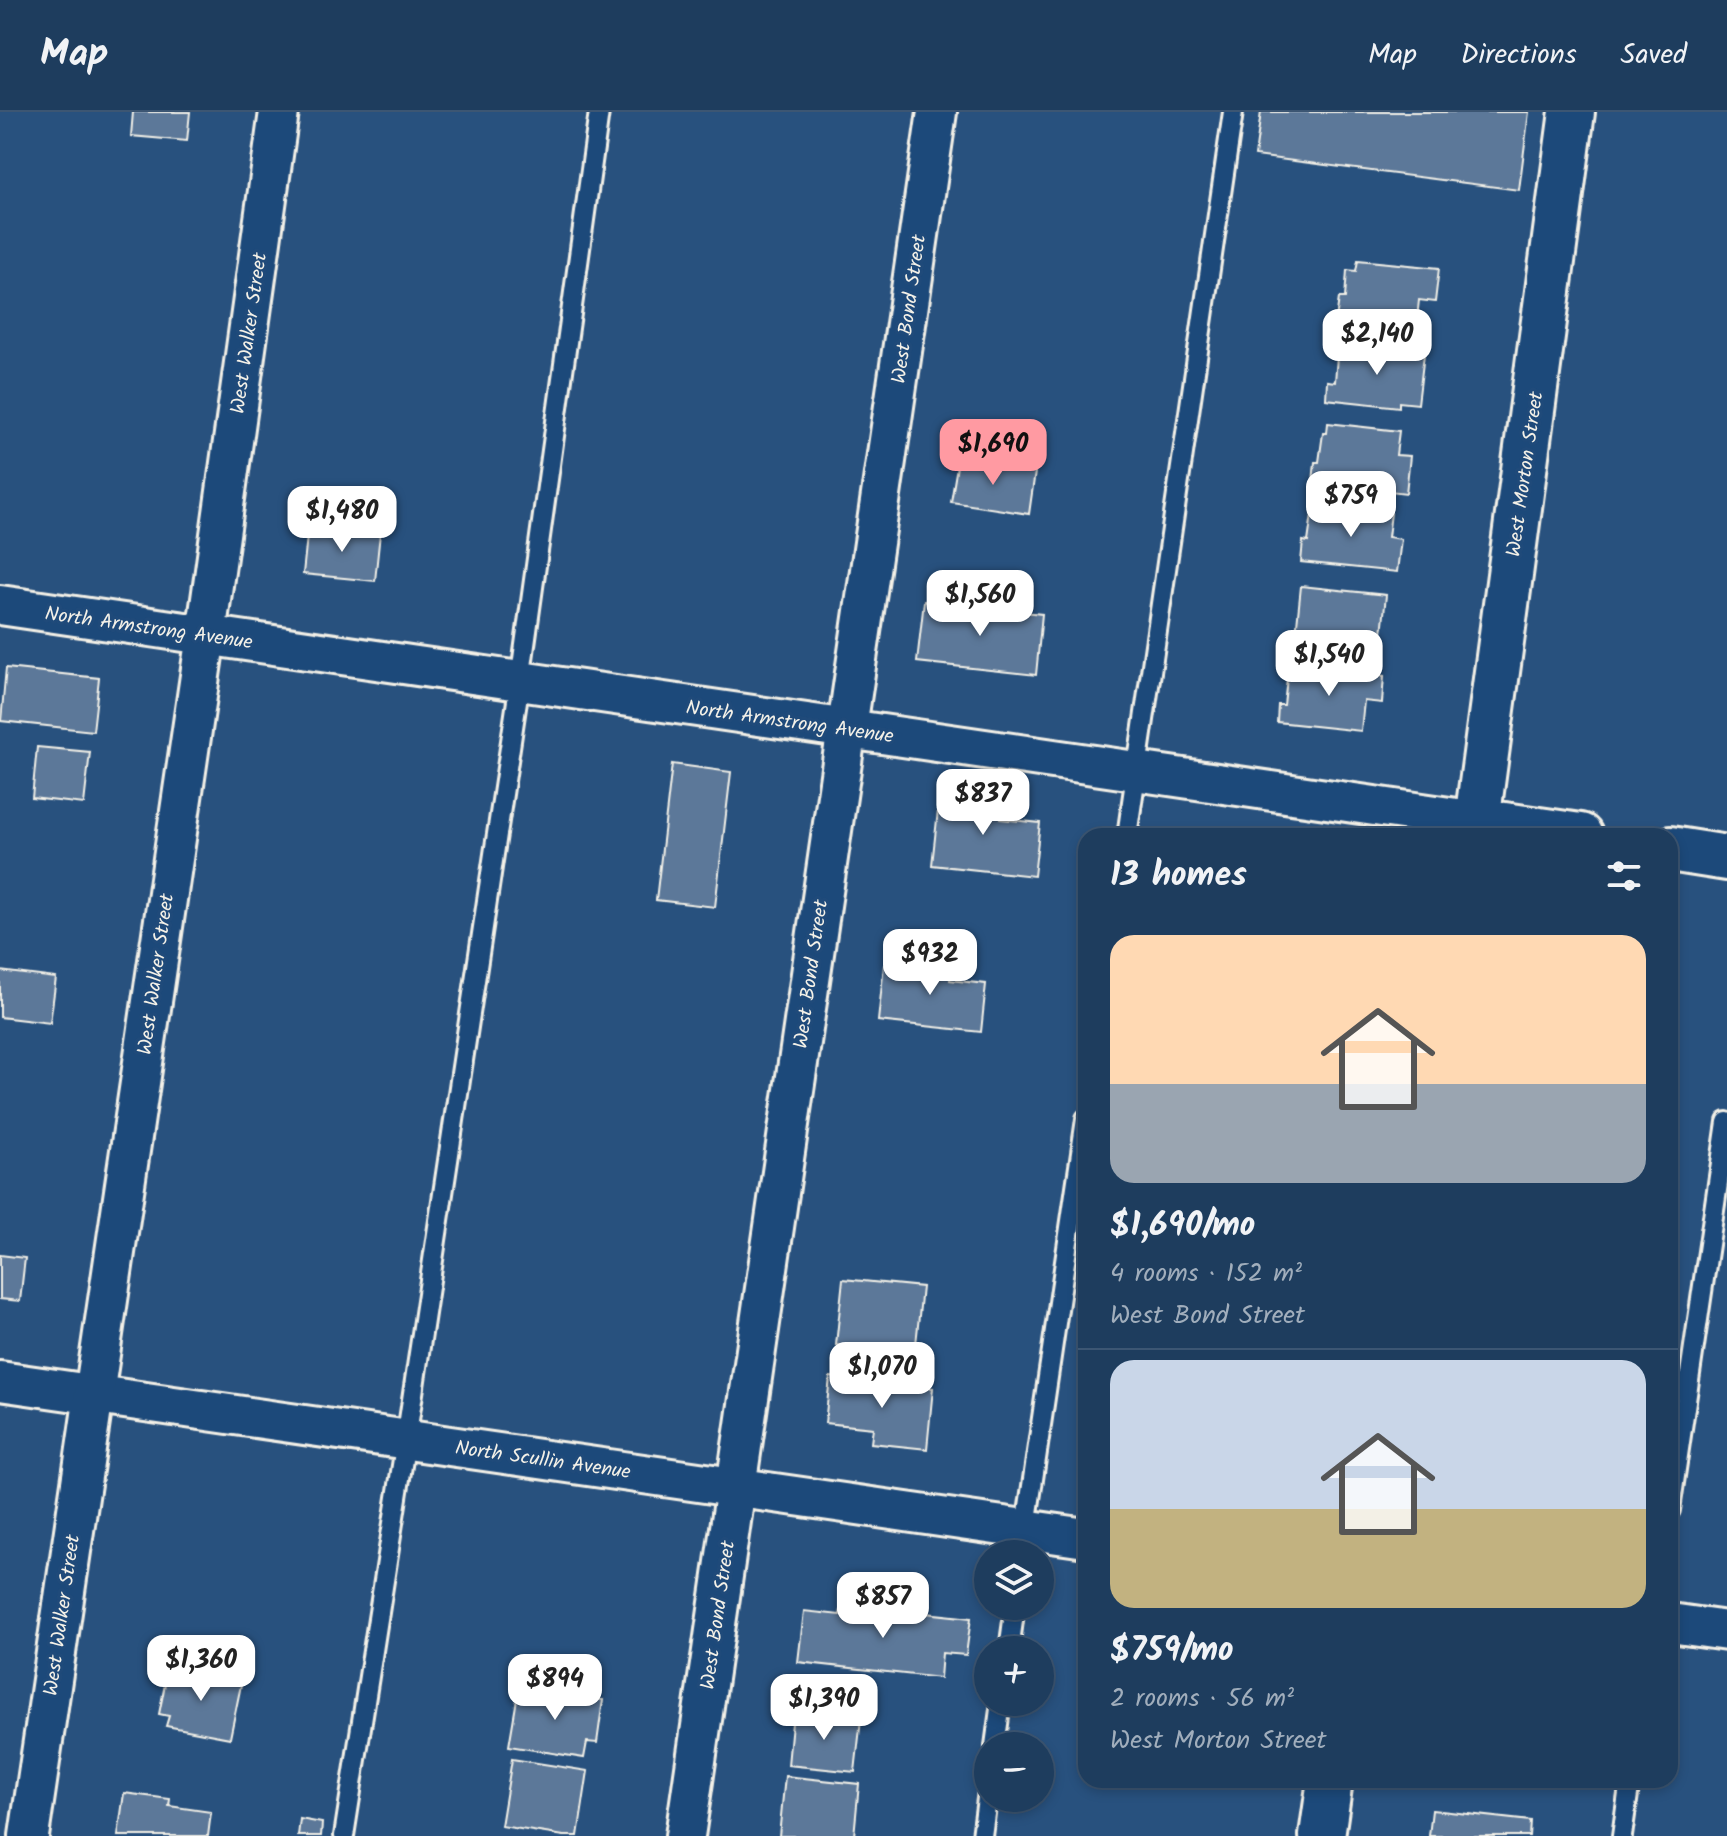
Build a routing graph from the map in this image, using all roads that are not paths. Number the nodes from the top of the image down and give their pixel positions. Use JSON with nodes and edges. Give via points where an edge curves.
{"nodes":[{"id":1,"x":279,"y":112,"type":"edge"},
{"id":2,"x":599,"y":112,"type":"edge"},
{"id":3,"x":937,"y":112,"type":"edge"},
{"id":4,"x":1233,"y":112,"type":"edge"},
{"id":5,"x":1572,"y":112,"type":"edge"},
{"id":6,"x":0,"y":605,"type":"edge"},
{"id":7,"x":206,"y":635,"type":"junction"},
{"id":8,"x":520,"y":681,"type":"junction"},
{"id":9,"x":846,"y":729,"type":"junction"},
{"id":10,"x":1137,"y":771,"type":"junction"},
{"id":11,"x":1128,"y":828,"type":"edge"},
{"id":12,"x":1476,"y":828,"type":"edge"},
{"id":13,"x":1678,"y":850,"type":"edge"},
{"id":14,"x":1727,"y":858,"type":"edge"},
{"id":15,"x":1727,"y":1122,"type":"edge"},
{"id":16,"x":1078,"y":1174,"type":"edge"},
{"id":17,"x":0,"y":1381,"type":"edge"},
{"id":18,"x":93,"y":1394,"type":"junction"},
{"id":19,"x":406,"y":1440,"type":"junction"},
{"id":20,"x":1678,"y":1456,"type":"edge"},
{"id":21,"x":735,"y":1487,"type":"junction"},
{"id":22,"x":1078,"y":1539,"type":"edge"},
{"id":23,"x":1013,"y":1540,"type":"edge"},
{"id":24,"x":1024,"y":1540,"type":"edge"},
{"id":25,"x":1054,"y":1540,"type":"edge"},
{"id":26,"x":1678,"y":1624,"type":"edge"},
{"id":27,"x":1727,"y":1631,"type":"edge"},
{"id":28,"x":1329,"y":1788,"type":"edge"},
{"id":29,"x":1629,"y":1788,"type":"edge"},
{"id":30,"x":985,"y":1812,"type":"edge"},
{"id":31,"x":29,"y":1836,"type":"edge"},
{"id":32,"x":344,"y":1836,"type":"edge"},
{"id":33,"x":685,"y":1836,"type":"edge"},
{"id":34,"x":982,"y":1836,"type":"edge"},
{"id":35,"x":1322,"y":1836,"type":"edge"},
{"id":36,"x":1622,"y":1836,"type":"edge"}],
"edges":[{"from":1,"to":7,"type":"street","name":"West Walker Street"},
{"from":2,"to":8,"type":"lane"},
{"from":3,"to":9,"type":"street","name":"West Bond Street"},
{"from":4,"to":10,"type":"lane"},
{"from":5,"to":12,"type":"main road","name":"West Morton Street"},
{"from":6,"to":7,"type":"street","name":"North Armstrong Avenue"},
{"from":7,"to":8,"type":"street","name":"North Armstrong Avenue"},
{"from":7,"to":18,"type":"street","name":"West Walker Street"},
{"from":8,"to":9,"type":"street","name":"North Armstrong Avenue"},
{"from":8,"to":19,"type":"lane"},
{"from":9,"to":10,"type":"street","name":"North Armstrong Avenue"},
{"from":9,"to":21,"type":"street","name":"West Bond Street"},
{"from":10,"to":11,"type":"lane"},
{"from":10,"to":12,"type":"street","name":"North Armstrong Avenue"},
{"from":13,"to":14,"type":"main road"},
{"from":15,"to":20,"type":"lane"},
{"from":16,"to":24,"type":"lane"},
{"from":17,"to":18,"type":"street","name":"North Scullin Avenue"},
{"from":18,"to":19,"type":"street","name":"North Scullin Avenue"},
{"from":18,"to":31,"type":"street","name":"West Walker Street"},
{"from":19,"to":21,"type":"street","name":"North Scullin Avenue"},
{"from":19,"to":32,"type":"lane"},
{"from":21,"to":23,"type":"street","name":"North Scullin Avenue"},
{"from":21,"to":33,"type":"street","name":"West Bond Street"},
{"from":22,"to":25,"type":"street","name":"North Scullin Avenue"},
{"from":26,"to":27,"type":"street"},
{"from":28,"to":35,"type":"main road"},
{"from":29,"to":36,"type":"lane"},
{"from":30,"to":34,"type":"lane"}]}
